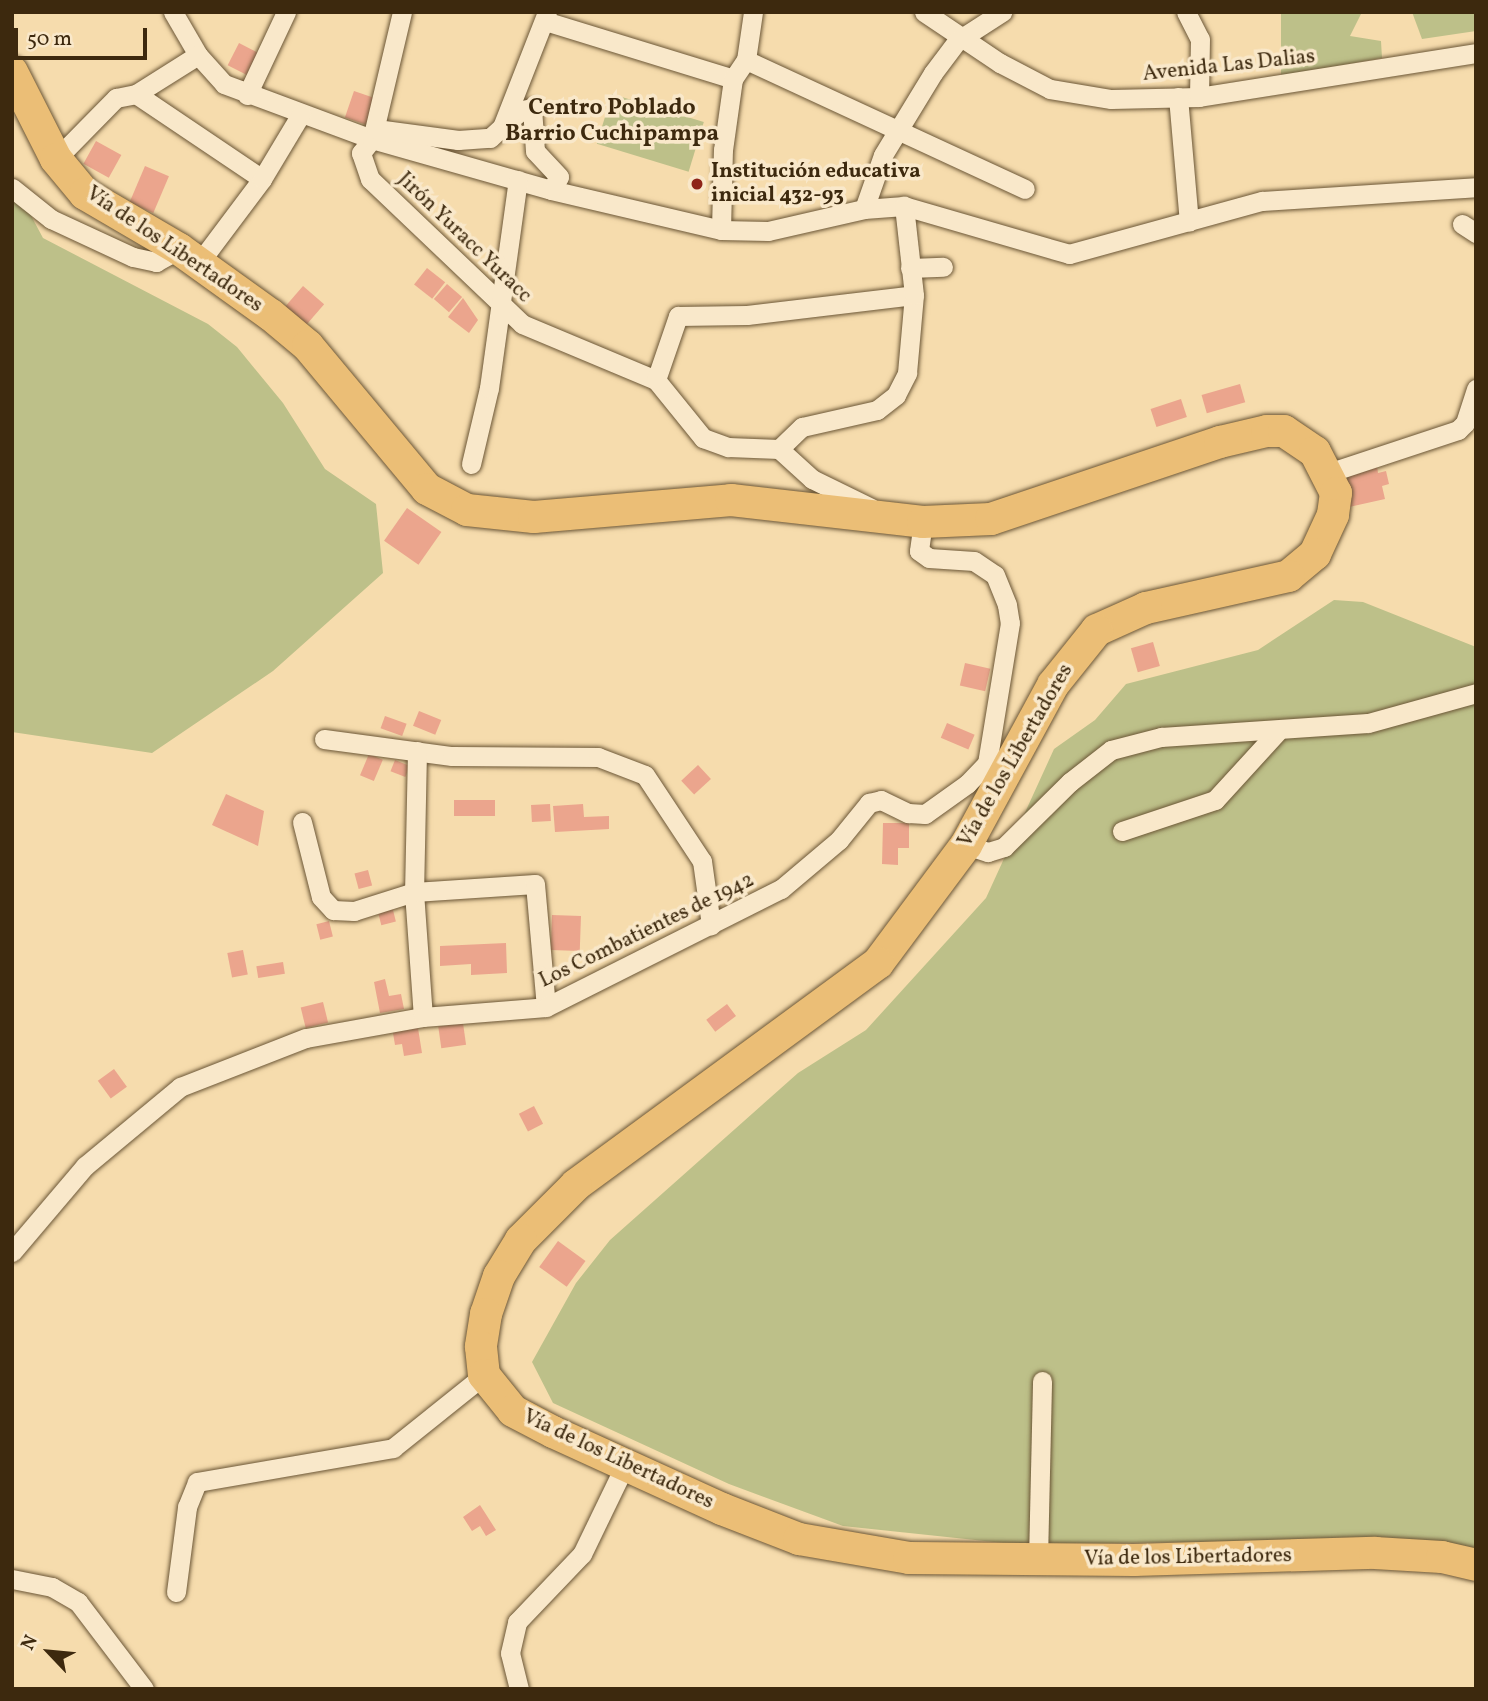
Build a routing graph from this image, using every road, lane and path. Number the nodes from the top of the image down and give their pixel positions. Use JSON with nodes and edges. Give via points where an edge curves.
{"nodes":[{"id":1,"x":173,"y":12,"type":"edge"},
{"id":2,"x":286,"y":12,"type":"edge"},
{"id":3,"x":402,"y":12,"type":"edge"},
{"id":4,"x":753,"y":12,"type":"edge"},
{"id":5,"x":924,"y":12,"type":"edge"},
{"id":6,"x":1002,"y":12,"type":"edge"},
{"id":7,"x":1186,"y":12,"type":"edge"},
{"id":8,"x":546,"y":17,"type":"edge"},
{"id":9,"x":963,"y":37,"type":"junction"},
{"id":10,"x":1476,"y":53,"type":"edge"},
{"id":11,"x":198,"y":55,"type":"junction"},
{"id":12,"x":746,"y":60,"type":"junction"},
{"id":13,"x":12,"y":72,"type":"edge"},
{"id":14,"x":733,"y":79,"type":"junction"},
{"id":15,"x":136,"y":94,"type":"junction"},
{"id":16,"x":247,"y":95,"type":"junction"},
{"id":17,"x":1178,"y":97,"type":"junction"},
{"id":18,"x":1199,"y":97,"type":"junction"},
{"id":19,"x":301,"y":114,"type":"junction"},
{"id":20,"x":502,"y":127,"type":"junction"},
{"id":21,"x":898,"y":132,"type":"junction"},
{"id":22,"x":374,"y":134,"type":"junction"},
{"id":23,"x":56,"y":159,"type":"junction"},
{"id":24,"x":262,"y":179,"type":"junction"},
{"id":25,"x":517,"y":180,"type":"junction"},
{"id":26,"x":1476,"y":187,"type":"edge"},
{"id":27,"x":12,"y":188,"type":"edge"},
{"id":28,"x":1025,"y":189,"type":"dead end"},
{"id":29,"x":551,"y":190,"type":"junction"},
{"id":30,"x":904,"y":206,"type":"junction"},
{"id":31,"x":864,"y":209,"type":"junction"},
{"id":32,"x":1189,"y":222,"type":"junction"},
{"id":33,"x":721,"y":230,"type":"junction"},
{"id":34,"x":189,"y":256,"type":"junction"},
{"id":35,"x":943,"y":267,"type":"dead end"},
{"id":36,"x":910,"y":268,"type":"junction"},
{"id":37,"x":914,"y":295,"type":"junction"},
{"id":38,"x":501,"y":307,"type":"junction"},
{"id":39,"x":656,"y":380,"type":"junction"},
{"id":40,"x":1476,"y":389,"type":"edge"},
{"id":41,"x":779,"y":449,"type":"junction"},
{"id":42,"x":471,"y":464,"type":"dead end"},
{"id":43,"x":1328,"y":472,"type":"junction"},
{"id":44,"x":887,"y":517,"type":"junction"},
{"id":45,"x":923,"y":522,"type":"junction"},
{"id":46,"x":1476,"y":693,"type":"edge"},
{"id":47,"x":1278,"y":732,"type":"junction"},
{"id":48,"x":324,"y":739,"type":"dead end"},
{"id":49,"x":417,"y":751,"type":"junction"},
{"id":50,"x":992,"y":777,"type":"junction"},
{"id":51,"x":302,"y":822,"type":"dead end"},
{"id":52,"x":1122,"y":831,"type":"dead end"},
{"id":53,"x":966,"y":845,"type":"junction"},
{"id":54,"x":414,"y":892,"type":"junction"},
{"id":55,"x":711,"y":925,"type":"junction"},
{"id":56,"x":546,"y":1007,"type":"junction"},
{"id":57,"x":423,"y":1017,"type":"junction"},
{"id":58,"x":12,"y":1252,"type":"edge"},
{"id":59,"x":484,"y":1375,"type":"junction"},
{"id":60,"x":1042,"y":1381,"type":"dead end"},
{"id":61,"x":625,"y":1465,"type":"junction"},
{"id":62,"x":1038,"y":1560,"type":"junction"},
{"id":63,"x":1476,"y":1566,"type":"edge"},
{"id":64,"x":12,"y":1579,"type":"edge"},
{"id":65,"x":176,"y":1592,"type":"dead end"},
{"id":66,"x":144,"y":1689,"type":"edge"},
{"id":67,"x":519,"y":1689,"type":"edge"}],
"edges":[{"from":1,"to":11,"type":"street"},
{"from":2,"to":16,"type":"street"},
{"from":3,"to":22,"type":"street"},
{"from":4,"to":12,"type":"street"},
{"from":5,"to":9,"type":"street","name":"Avenida Las Dalias"},
{"from":6,"to":9,"type":"street"},
{"from":7,"to":18,"type":"street","via":[[1200,40]]},
{"from":8,"to":14,"type":"street"},
{"from":8,"to":20,"type":"street"},
{"from":9,"to":17,"type":"street","name":"Avenida Las Dalias","via":[[1000,63],[1051,89],[1111,99]]},
{"from":9,"to":21,"type":"street","via":[[933,73]]},
{"from":10,"to":18,"type":"street","name":"Avenida Las Dalias"},
{"from":11,"to":15,"type":"street"},
{"from":11,"to":16,"type":"street","via":[[224,84]]},
{"from":12,"to":14,"type":"street"},
{"from":12,"to":21,"type":"street"},
{"from":13,"to":23,"type":"highway","name":"Vía de los Libertadores"},
{"from":14,"to":33,"type":"street","via":[[723,150]]},
{"from":15,"to":23,"type":"street","via":[[116,98]]},
{"from":15,"to":24,"type":"street"},
{"from":16,"to":19,"type":"street"},
{"from":17,"to":18,"type":"street","name":"Avenida Las Dalias"},
{"from":17,"to":32,"type":"street"},
{"from":19,"to":22,"type":"street"},
{"from":19,"to":24,"type":"street"},
{"from":20,"to":22,"type":"street","via":[[490,138],[479,139]]},
{"from":20,"to":29,"type":"street","via":[[531,108],[535,151],[559,177]]},
{"from":21,"to":28,"type":"street"},
{"from":21,"to":31,"type":"street","via":[[883,155]]},
{"from":22,"to":25,"type":"street"},
{"from":22,"to":38,"type":"street","name":"Jirón Yuracc Yuracc","via":[[361,153],[370,179],[457,258]]},
{"from":23,"to":34,"type":"highway","name":"Vía de los Libertadores","via":[[102,206]]},
{"from":24,"to":34,"type":"street"},
{"from":25,"to":29,"type":"street"},
{"from":25,"to":38,"type":"street"},
{"from":26,"to":32,"type":"street","via":[[1262,201]]},
{"from":27,"to":34,"type":"street","via":[[51,219],[133,257],[156,262]]},
{"from":29,"to":33,"type":"street"},
{"from":30,"to":31,"type":"street"},
{"from":30,"to":32,"type":"street","via":[[1069,254]]},
{"from":30,"to":36,"type":"street"},
{"from":31,"to":33,"type":"street","via":[[768,231]]},
{"from":34,"to":44,"type":"highway","name":"Vía de los Libertadores","via":[[308,346],[427,489],[467,510],[534,517],[731,500]]},
{"from":35,"to":36,"type":"street"},
{"from":36,"to":37,"type":"street"},
{"from":37,"to":39,"type":"street","via":[[747,315],[678,316]]},
{"from":37,"to":41,"type":"street","via":[[907,373],[896,395],[877,411],[802,427]]},
{"from":38,"to":39,"type":"street","name":"Jirón Yuracc Yuracc","via":[[522,324]]},
{"from":38,"to":42,"type":"street"},
{"from":39,"to":41,"type":"street","name":"Jirón Yuracc Yuracc","via":[[703,438],[729,447]]},
{"from":40,"to":43,"type":"street","via":[[1465,423],[1458,430]]},
{"from":41,"to":44,"type":"street","via":[[811,479]]},
{"from":43,"to":45,"type":"highway","name":"Vía de los Libertadores","via":[[1315,452],[1297,438],[1284,431],[1266,431],[1198,449],[991,519]]},
{"from":43,"to":50,"type":"highway","name":"Vía de los Libertadores","via":[[1336,493],[1333,515],[1315,554],[1289,576],[1146,608],[1097,631],[1053,685]]},
{"from":44,"to":45,"type":"highway","name":"Vía de los Libertadores"},
{"from":45,"to":50,"type":"street","via":[[919,551],[929,558],[974,561],[995,575],[1007,606],[1010,623]]},
{"from":46,"to":47,"type":"street","via":[[1368,723]]},
{"from":47,"to":52,"type":"street","via":[[1215,800]]},
{"from":47,"to":53,"type":"street","via":[[1161,737],[1111,750],[1070,782],[1004,847],[988,852]]},
{"from":48,"to":49,"type":"street"},
{"from":49,"to":54,"type":"street"},
{"from":49,"to":55,"type":"street","via":[[452,756],[598,757],[645,775],[702,861]]},
{"from":50,"to":53,"type":"highway","name":"Vía de los Libertadores"},
{"from":50,"to":55,"type":"street","name":"Los Combatientes de 1942","via":[[967,784],[925,814],[908,813],[881,800],[869,803],[813,866],[782,889]]},
{"from":51,"to":54,"type":"street","via":[[325,906],[354,911]]},
{"from":53,"to":59,"type":"highway","name":"Vía de los Libertadores","via":[[878,963],[576,1185],[521,1240],[499,1276],[486,1314],[481,1347]]},
{"from":54,"to":56,"type":"street","via":[[535,884]]},
{"from":54,"to":57,"type":"street"},
{"from":55,"to":56,"type":"street","name":"Los Combatientes de 1942"},
{"from":56,"to":57,"type":"street","name":"Los Combatientes de 1942"},
{"from":57,"to":58,"type":"street","name":"Los Combatientes de 1942","via":[[306,1038],[180,1087],[85,1166]]},
{"from":59,"to":61,"type":"highway","name":"Vía de los Libertadores","via":[[513,1411]]},
{"from":59,"to":65,"type":"street","via":[[393,1448],[197,1482],[187,1507]]},
{"from":60,"to":62,"type":"street"},
{"from":61,"to":62,"type":"highway","name":"Vía de los Libertadores","via":[[799,1539],[909,1558]]},
{"from":61,"to":67,"type":"street","via":[[582,1554],[517,1622],[510,1653]]},
{"from":62,"to":63,"type":"highway","name":"Vía de los Libertadores","via":[[1375,1553],[1442,1557]]},
{"from":64,"to":66,"type":"street","via":[[52,1587],[78,1602]]}]}
